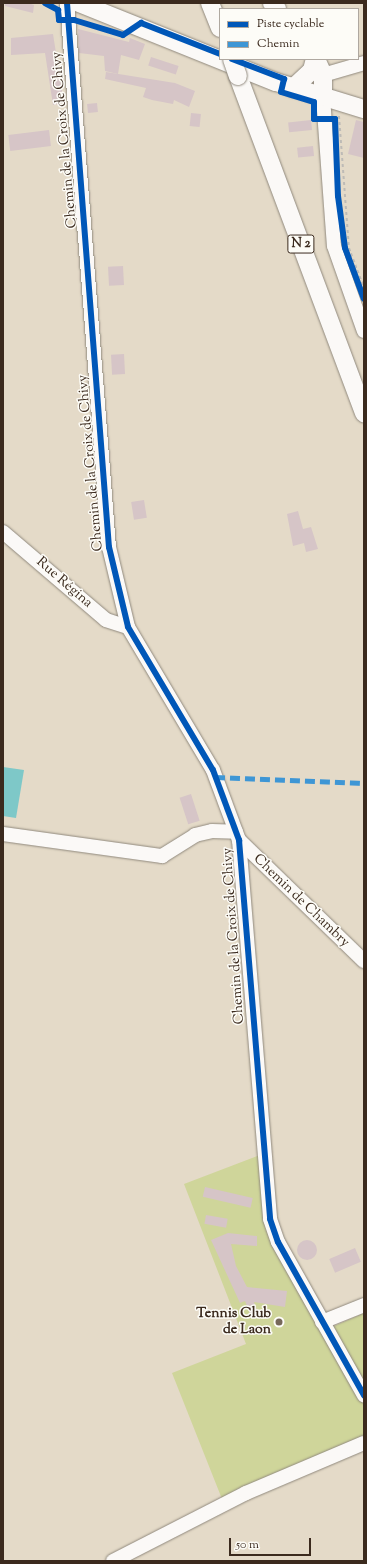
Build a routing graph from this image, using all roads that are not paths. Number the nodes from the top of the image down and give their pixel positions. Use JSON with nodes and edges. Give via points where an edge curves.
{"nodes":[{"id":1,"x":67,"y":3,"type":"edge"},
{"id":2,"x":79,"y":3,"type":"edge"},
{"id":3,"x":210,"y":3,"type":"edge"},
{"id":4,"x":219,"y":26,"type":"edge"},
{"id":5,"x":219,"y":59,"type":"edge"},
{"id":6,"x":223,"y":60,"type":"edge"},
{"id":7,"x":232,"y":60,"type":"edge"},
{"id":8,"x":315,"y":60,"type":"edge"},
{"id":9,"x":315,"y":60,"type":"edge"},
{"id":10,"x":364,"y":63,"type":"edge"},
{"id":11,"x":323,"y":76,"type":"junction"},
{"id":12,"x":293,"y":88,"type":"junction"},
{"id":13,"x":330,"y":99,"type":"junction"},
{"id":14,"x":364,"y":109,"type":"edge"},
{"id":15,"x":364,"y":331,"type":"edge"},
{"id":16,"x":364,"y":413,"type":"edge"},
{"id":17,"x":3,"y":532,"type":"edge"},
{"id":18,"x":128,"y":627,"type":"junction"},
{"id":19,"x":3,"y":834,"type":"edge"},
{"id":20,"x":237,"y":836,"type":"junction"},
{"id":21,"x":364,"y":961,"type":"edge"},
{"id":22,"x":364,"y":1304,"type":"edge"},
{"id":23,"x":322,"y":1322,"type":"junction"},
{"id":24,"x":364,"y":1395,"type":"edge"},
{"id":25,"x":364,"y":1442,"type":"edge"},
{"id":26,"x":114,"y":1561,"type":"edge"}],
"edges":[{"from":1,"to":18,"type":"street","name":"Chemin de la Croix de Chivy","via":[[109,547]]},
{"from":2,"to":5,"type":"main road"},
{"from":3,"to":4,"type":"main road"},
{"from":6,"to":12,"type":"main road"},
{"from":7,"to":16,"type":"main road","number":"N 2","bridge":true},
{"from":8,"to":12,"type":"main road","via":[[312,70]]},
{"from":9,"to":11,"type":"main road"},
{"from":10,"to":11,"type":"street"},
{"from":11,"to":13,"type":"main road"},
{"from":12,"to":13,"type":"main road"},
{"from":13,"to":14,"type":"main road"},
{"from":13,"to":15,"type":"street","via":[[323,119],[334,246]]},
{"from":17,"to":18,"type":"street","name":"Rue Régina","via":[[106,620]]},
{"from":18,"to":20,"type":"street","name":"Chemin de la Croix de Chivy","via":[[213,770]]},
{"from":19,"to":20,"type":"street","via":[[162,856],[195,835],[212,831]]},
{"from":20,"to":21,"type":"street","name":"Chemin de Chambry"},
{"from":20,"to":23,"type":"street","name":"Chemin de la Croix de Chivy","via":[[270,1219],[278,1242]]},
{"from":22,"to":23,"type":"street"},
{"from":23,"to":24,"type":"street","name":"Chemin de la Croix de Chivy"},
{"from":25,"to":26,"type":"street","via":[[246,1493]]}]}
